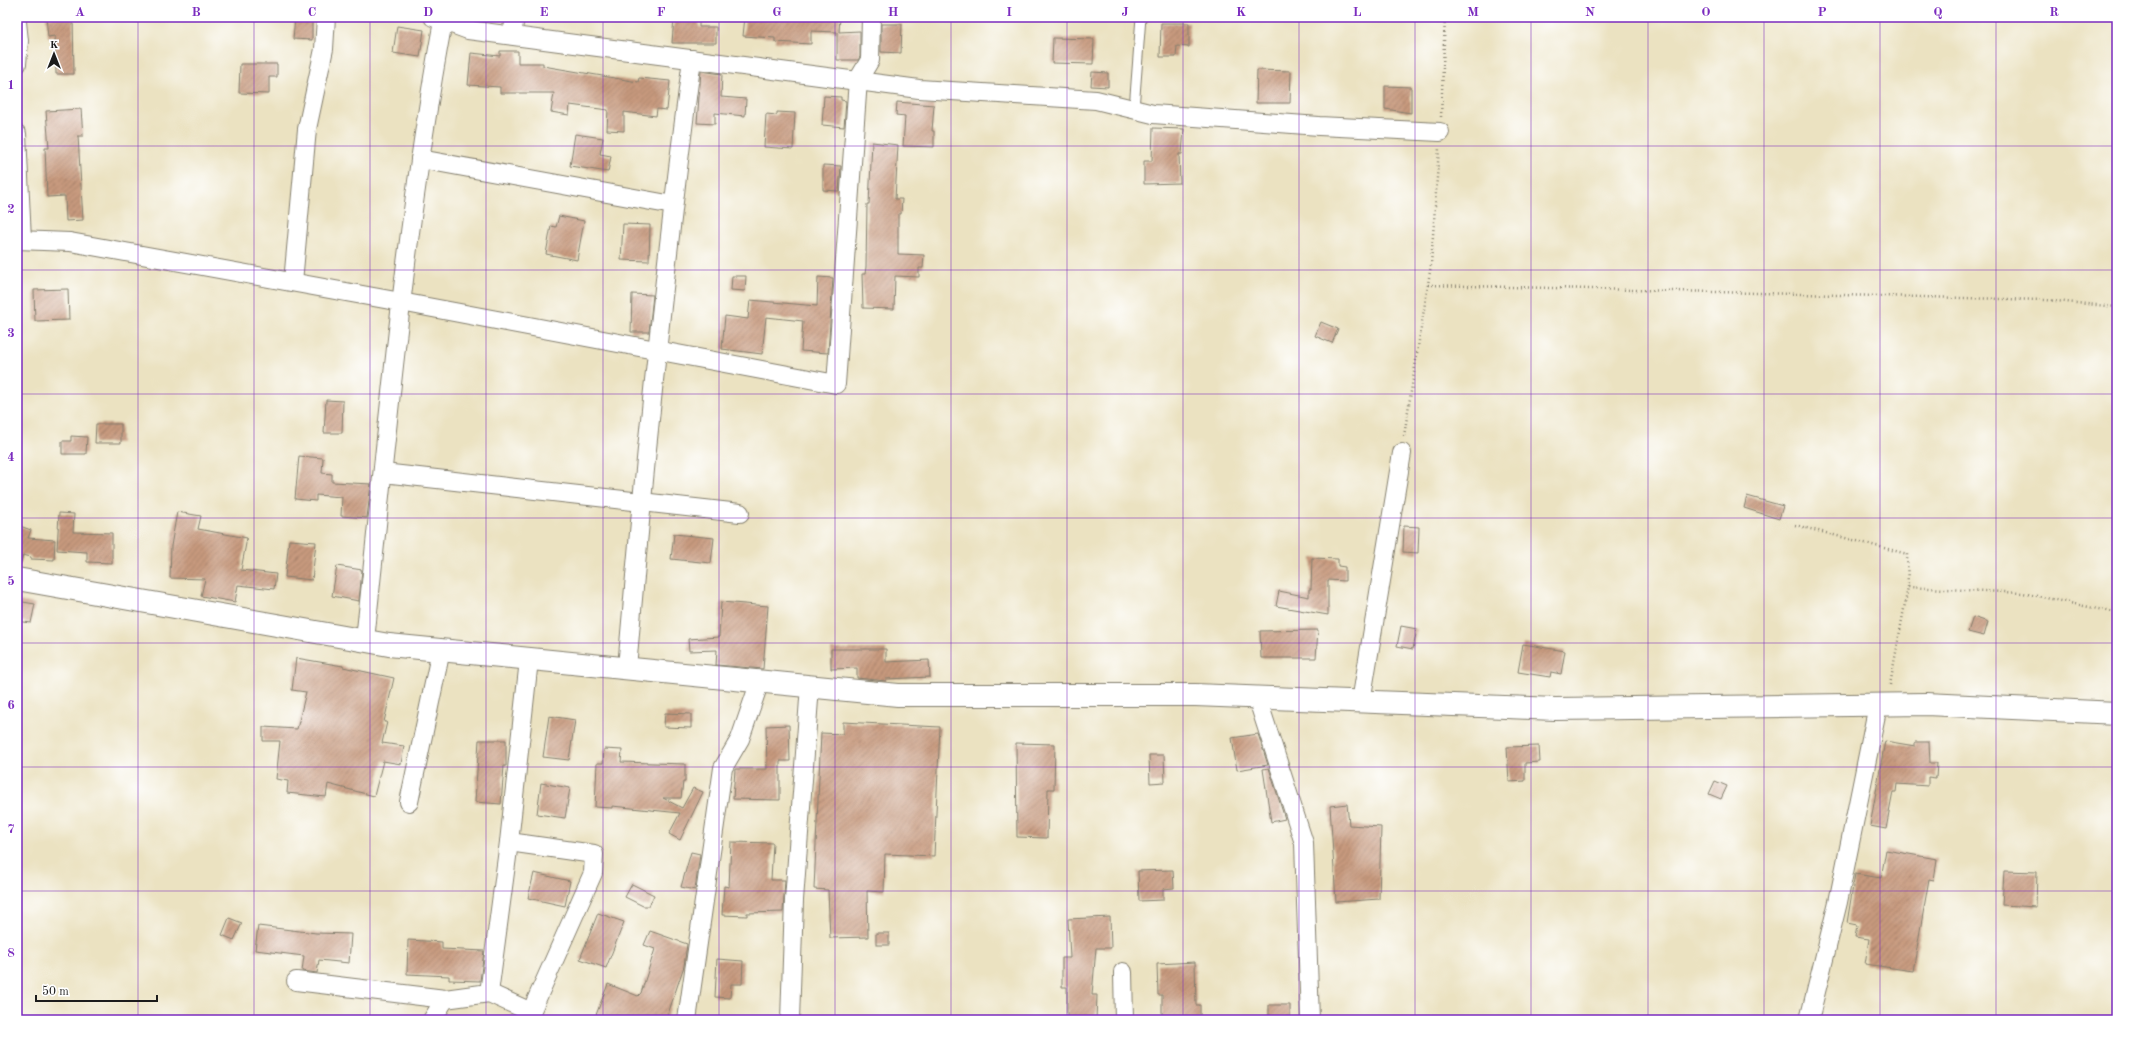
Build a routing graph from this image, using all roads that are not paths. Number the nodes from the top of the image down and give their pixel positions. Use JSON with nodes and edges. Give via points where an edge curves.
{"nodes":[{"id":1,"x":326,"y":17,"type":"edge"},
{"id":2,"x":515,"y":17,"type":"edge"},
{"id":3,"x":871,"y":17,"type":"edge"},
{"id":4,"x":1141,"y":17,"type":"edge"},
{"id":5,"x":438,"y":19,"type":"edge"},
{"id":6,"x":17,"y":22,"type":"edge"},
{"id":7,"x":512,"y":36,"type":"junction"},
{"id":8,"x":692,"y":59,"type":"junction"},
{"id":9,"x":17,"y":64,"type":"edge"},
{"id":10,"x":858,"y":80,"type":"junction"},
{"id":11,"x":1134,"y":109,"type":"junction"},
{"id":12,"x":1440,"y":132,"type":"road end"},
{"id":13,"x":17,"y":134,"type":"edge"},
{"id":14,"x":420,"y":159,"type":"junction"},
{"id":15,"x":673,"y":205,"type":"junction"},
{"id":16,"x":19,"y":240,"type":"edge"},
{"id":17,"x":293,"y":282,"type":"junction"},
{"id":18,"x":401,"y":302,"type":"junction"},
{"id":19,"x":658,"y":350,"type":"junction"},
{"id":20,"x":1402,"y":453,"type":"road end"},
{"id":21,"x":383,"y":473,"type":"junction"},
{"id":22,"x":641,"y":500,"type":"junction"},
{"id":23,"x":740,"y":513,"type":"dead end"},
{"id":24,"x":17,"y":580,"type":"edge"},
{"id":25,"x":365,"y":640,"type":"junction"},
{"id":26,"x":441,"y":650,"type":"junction"},
{"id":27,"x":529,"y":660,"type":"junction"},
{"id":28,"x":627,"y":668,"type":"junction"},
{"id":29,"x":760,"y":681,"type":"junction"},
{"id":30,"x":810,"y":686,"type":"junction"},
{"id":31,"x":1257,"y":698,"type":"junction"},
{"id":32,"x":1361,"y":702,"type":"junction"},
{"id":33,"x":1882,"y":705,"type":"junction"},
{"id":34,"x":2117,"y":713,"type":"edge"},
{"id":35,"x":409,"y":802,"type":"dead end"},
{"id":36,"x":509,"y":842,"type":"junction"},
{"id":37,"x":1123,"y":972,"type":"dead end"},
{"id":38,"x":296,"y":982,"type":"dead end"},
{"id":39,"x":489,"y":993,"type":"junction"},
{"id":40,"x":445,"y":999,"type":"junction"},
{"id":41,"x":530,"y":1016,"type":"edge"},
{"id":42,"x":432,"y":1020,"type":"edge"},
{"id":43,"x":687,"y":1020,"type":"edge"},
{"id":44,"x":790,"y":1020,"type":"edge"},
{"id":45,"x":1124,"y":1020,"type":"edge"},
{"id":46,"x":1310,"y":1020,"type":"edge"},
{"id":47,"x":1809,"y":1020,"type":"edge"}],
"edges":[{"from":1,"to":17,"type":"street","via":[[324,49],[307,129]]},
{"from":2,"to":7,"type":"street"},
{"from":3,"to":10,"type":"street","via":[[870,60]]},
{"from":4,"to":11,"type":"lane"},
{"from":5,"to":7,"type":"street","via":[[468,30]]},
{"from":5,"to":14,"type":"street"},
{"from":6,"to":9,"type":"street"},
{"from":7,"to":8,"type":"street"},
{"from":8,"to":10,"type":"street"},
{"from":8,"to":15,"type":"street"},
{"from":10,"to":11,"type":"street","via":[[919,89],[1096,100]]},
{"from":10,"to":19,"type":"street","via":[[836,384]]},
{"from":11,"to":12,"type":"street","via":[[1153,114],[1192,117]]},
{"from":13,"to":16,"type":"street"},
{"from":14,"to":15,"type":"street"},
{"from":14,"to":18,"type":"street"},
{"from":15,"to":19,"type":"street"},
{"from":16,"to":17,"type":"street","via":[[70,242]]},
{"from":17,"to":18,"type":"street"},
{"from":18,"to":19,"type":"street"},
{"from":18,"to":21,"type":"street"},
{"from":19,"to":22,"type":"street"},
{"from":20,"to":32,"type":"street"},
{"from":21,"to":22,"type":"street"},
{"from":21,"to":25,"type":"street"},
{"from":22,"to":23,"type":"street"},
{"from":22,"to":28,"type":"street"},
{"from":24,"to":25,"type":"street"},
{"from":25,"to":26,"type":"street"},
{"from":26,"to":27,"type":"street"},
{"from":26,"to":35,"type":"street"},
{"from":27,"to":28,"type":"street"},
{"from":27,"to":36,"type":"street"},
{"from":28,"to":29,"type":"street"},
{"from":29,"to":30,"type":"street"},
{"from":29,"to":43,"type":"street","via":[[740,739],[722,768]]},
{"from":30,"to":31,"type":"street","via":[[898,695],[1194,695]]},
{"from":30,"to":44,"type":"street","via":[[794,900]]},
{"from":31,"to":32,"type":"street"},
{"from":31,"to":46,"type":"street","via":[[1304,843]]},
{"from":32,"to":33,"type":"street","via":[[1555,709]]},
{"from":33,"to":34,"type":"street","via":[[1926,704]]},
{"from":33,"to":47,"type":"street"},
{"from":36,"to":39,"type":"street"},
{"from":36,"to":41,"type":"street","via":[[594,854],[593,873]]},
{"from":37,"to":45,"type":"street"},
{"from":38,"to":40,"type":"street"},
{"from":39,"to":40,"type":"street"},
{"from":39,"to":41,"type":"street"},
{"from":40,"to":42,"type":"street"}]}
